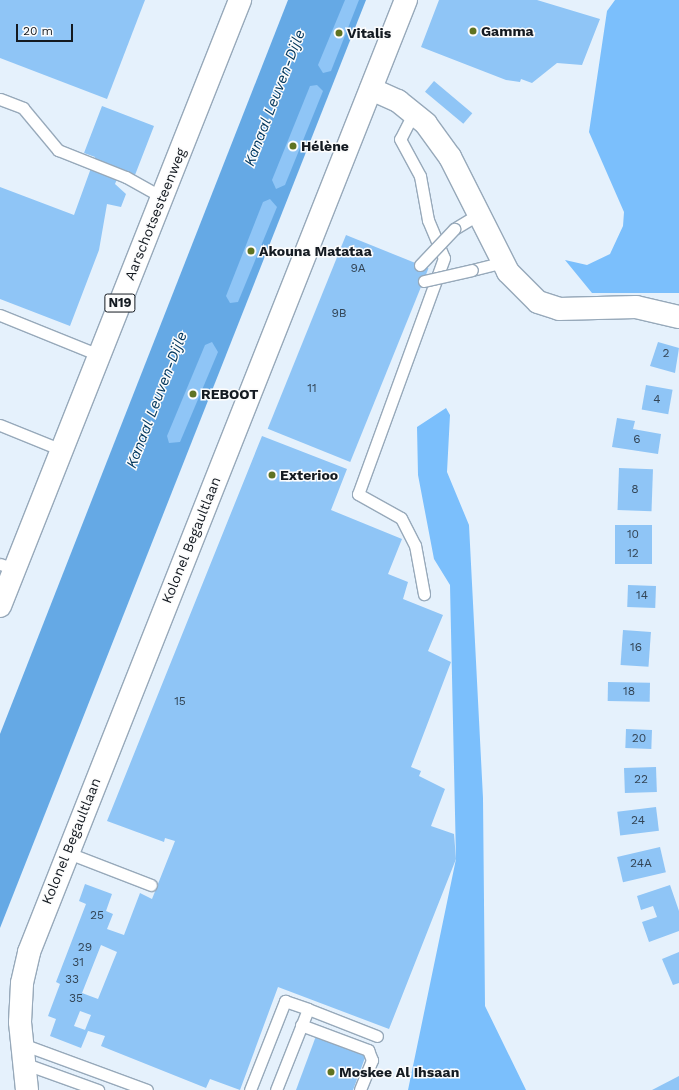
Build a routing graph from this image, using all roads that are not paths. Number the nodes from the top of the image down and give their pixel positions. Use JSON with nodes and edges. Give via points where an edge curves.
{"nodes":[{"id":1,"x":240,"y":0,"type":"edge"},
{"id":2,"x":406,"y":0,"type":"edge"},
{"id":3,"x":371,"y":89,"type":"junction"},
{"id":4,"x":0,"y":99,"type":"edge"},
{"id":5,"x":413,"y":114,"type":"junction"},
{"id":6,"x":162,"y":197,"type":"junction"},
{"id":7,"x":478,"y":214,"type":"junction"},
{"id":8,"x":503,"y":262,"type":"junction"},
{"id":9,"x":420,"y":265,"type":"dead end"},
{"id":10,"x":424,"y":281,"type":"dead end"},
{"id":11,"x":0,"y":315,"type":"edge"},
{"id":12,"x":679,"y":317,"type":"edge"},
{"id":13,"x":99,"y":355,"type":"junction"},
{"id":14,"x":0,"y":425,"type":"edge"},
{"id":15,"x":62,"y":450,"type":"junction"},
{"id":16,"x":7,"y":566,"type":"edge"},
{"id":17,"x":424,"y":594,"type":"dead end"},
{"id":18,"x":0,"y":606,"type":"edge"},
{"id":19,"x":66,"y":852,"type":"junction"},
{"id":20,"x":151,"y":886,"type":"dead end"},
{"id":21,"x":308,"y":1009,"type":"junction"},
{"id":22,"x":301,"y":1024,"type":"junction"},
{"id":23,"x":377,"y":1036,"type":"dead end"},
{"id":24,"x":23,"y":1053,"type":"junction"},
{"id":25,"x":27,"y":1090,"type":"edge"},
{"id":26,"x":98,"y":1090,"type":"edge"},
{"id":27,"x":147,"y":1090,"type":"edge"},
{"id":28,"x":250,"y":1090,"type":"edge"},
{"id":29,"x":276,"y":1090,"type":"edge"},
{"id":30,"x":360,"y":1090,"type":"edge"}],
"edges":[{"from":1,"to":6,"type":"street","name":"Aarschotsesteenweg","number":"N19"},
{"from":2,"to":3,"type":"street","name":"Kolonel Begaultlaan"},
{"from":3,"to":5,"type":"street","via":[[398,101]]},
{"from":3,"to":19,"type":"street","name":"Kolonel Begaultlaan"},
{"from":4,"to":6,"type":"lane","via":[[23,108],[58,150],[126,177]]},
{"from":5,"to":7,"type":"street","via":[[426,124],[450,157]]},
{"from":5,"to":17,"type":"lane","via":[[400,139],[420,176],[428,220],[444,258],[358,494],[401,518],[415,545]]},
{"from":6,"to":13,"type":"street","name":"Aarschotsesteenweg","number":"N19"},
{"from":7,"to":8,"type":"street"},
{"from":7,"to":9,"type":"lane","bridge":true,"via":[[454,229]]},
{"from":8,"to":10,"type":"lane","bridge":true},
{"from":8,"to":12,"type":"street","via":[[520,288],[538,302],[559,309],[636,307]]},
{"from":11,"to":13,"type":"lane"},
{"from":13,"to":15,"type":"street","name":"Aarschotsesteenweg","number":"N19"},
{"from":14,"to":15,"type":"lane"},
{"from":15,"to":16,"type":"street","name":"Aarschotsesteenweg","number":"N19"},
{"from":16,"to":18,"type":"street","name":"Aarschotsesteenweg","number":"N19"},
{"from":19,"to":20,"type":"lane"},
{"from":19,"to":24,"type":"street","name":"Kolonel Begaultlaan","via":[[29,952],[22,983]]},
{"from":21,"to":22,"type":"lane"},
{"from":21,"to":23,"type":"lane"},
{"from":21,"to":28,"type":"lane","via":[[285,1001]]},
{"from":22,"to":29,"type":"lane"},
{"from":22,"to":30,"type":"lane","via":[[368,1050],[372,1060]]},
{"from":24,"to":25,"type":"street","name":"Kolonel Begaultlaan"},
{"from":24,"to":26,"type":"lane"},
{"from":24,"to":27,"type":"lane"}]}
